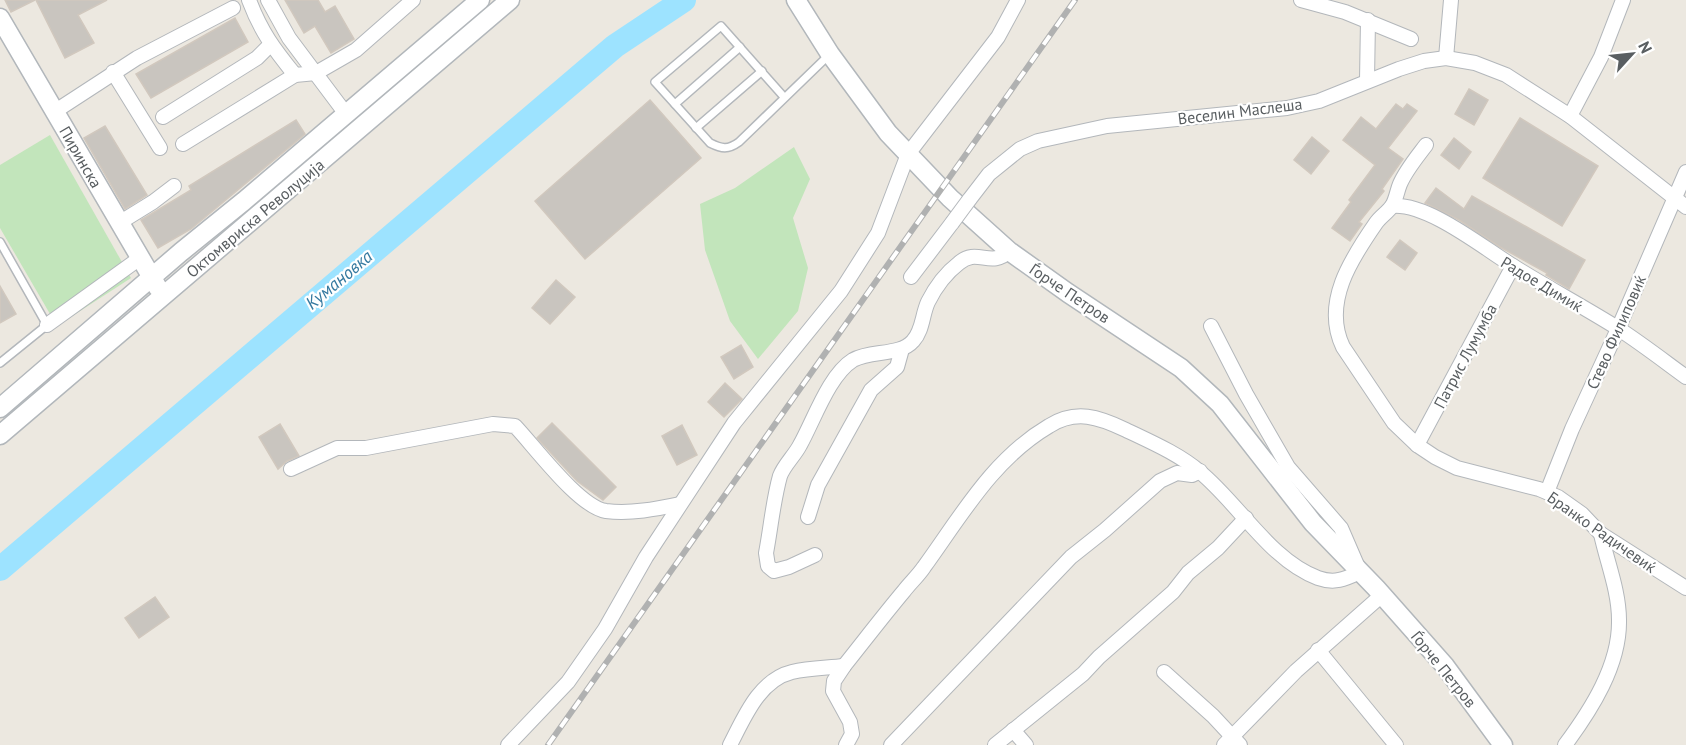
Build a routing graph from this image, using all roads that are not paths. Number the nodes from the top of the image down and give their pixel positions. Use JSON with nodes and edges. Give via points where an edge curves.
{"nodes":[{"id":1,"x":249,"y":0,"type":"edge"},
{"id":2,"x":268,"y":0,"type":"edge"},
{"id":3,"x":412,"y":0,"type":"edge"},
{"id":4,"x":480,"y":0,"type":"edge"},
{"id":5,"x":510,"y":0,"type":"edge"},
{"id":6,"x":796,"y":0,"type":"edge"},
{"id":7,"x":1018,"y":0,"type":"edge"},
{"id":8,"x":1301,"y":0,"type":"edge"},
{"id":9,"x":1451,"y":0,"type":"edge"},
{"id":10,"x":1623,"y":0,"type":"edge"},
{"id":11,"x":1346,"y":6,"type":"edge"},
{"id":12,"x":233,"y":8,"type":"dead end"},
{"id":13,"x":0,"y":18,"type":"edge"},
{"id":14,"x":1368,"y":20,"type":"junction"},
{"id":15,"x":1411,"y":39,"type":"dead end"},
{"id":16,"x":270,"y":45,"type":"junction"},
{"id":17,"x":740,"y":47,"type":"junction"},
{"id":18,"x":830,"y":54,"type":"junction"},
{"id":19,"x":1446,"y":58,"type":"junction"},
{"id":20,"x":762,"y":71,"type":"junction"},
{"id":21,"x":113,"y":72,"type":"junction"},
{"id":22,"x":316,"y":73,"type":"junction"},
{"id":23,"x":295,"y":75,"type":"junction"},
{"id":24,"x":1367,"y":81,"type":"junction"},
{"id":25,"x":784,"y":97,"type":"junction"},
{"id":26,"x":675,"y":104,"type":"junction"},
{"id":27,"x":54,"y":112,"type":"junction"},
{"id":28,"x":346,"y":114,"type":"junction"},
{"id":29,"x":1570,"y":116,"type":"junction"},
{"id":30,"x":163,"y":117,"type":"dead end"},
{"id":31,"x":696,"y":128,"type":"junction"},
{"id":32,"x":183,"y":144,"type":"dead end"},
{"id":33,"x":1426,"y":145,"type":"dead end"},
{"id":34,"x":160,"y":148,"type":"dead end"},
{"id":35,"x":908,"y":154,"type":"junction"},
{"id":36,"x":1686,"y":172,"type":"edge"},
{"id":37,"x":174,"y":186,"type":"dead end"},
{"id":38,"x":1674,"y":198,"type":"junction"},
{"id":39,"x":1392,"y":206,"type":"junction"},
{"id":40,"x":1686,"y":207,"type":"edge"},
{"id":41,"x":119,"y":223,"type":"junction"},
{"id":42,"x":0,"y":242,"type":"edge"},
{"id":43,"x":1009,"y":251,"type":"junction"},
{"id":44,"x":140,"y":258,"type":"junction"},
{"id":45,"x":1512,"y":266,"type":"junction"},
{"id":46,"x":911,"y":277,"type":"dead end"},
{"id":47,"x":152,"y":278,"type":"junction"},
{"id":48,"x":163,"y":296,"type":"junction"},
{"id":49,"x":48,"y":326,"type":"junction"},
{"id":50,"x":1211,"y":327,"type":"dead end"},
{"id":51,"x":1618,"y":329,"type":"junction"},
{"id":52,"x":902,"y":349,"type":"junction"},
{"id":53,"x":0,"y":363,"type":"edge"},
{"id":54,"x":1686,"y":377,"type":"edge"},
{"id":55,"x":0,"y":408,"type":"edge"},
{"id":56,"x":0,"y":435,"type":"edge"},
{"id":57,"x":1417,"y":445,"type":"junction"},
{"id":58,"x":291,"y":469,"type":"dead end"},
{"id":59,"x":1200,"y":471,"type":"junction"},
{"id":60,"x":1547,"y":492,"type":"junction"},
{"id":61,"x":680,"y":504,"type":"junction"},
{"id":62,"x":808,"y":517,"type":"dead end"},
{"id":63,"x":1246,"y":518,"type":"junction"},
{"id":64,"x":1601,"y":534,"type":"junction"},
{"id":65,"x":815,"y":555,"type":"dead end"},
{"id":66,"x":1360,"y":572,"type":"junction"},
{"id":67,"x":1686,"y":588,"type":"edge"},
{"id":68,"x":1382,"y":595,"type":"junction"},
{"id":69,"x":1318,"y":650,"type":"junction"},
{"id":70,"x":844,"y":666,"type":"junction"},
{"id":71,"x":1164,"y":672,"type":"dead end"},
{"id":72,"x":1013,"y":730,"type":"junction"},
{"id":73,"x":1233,"y":742,"type":"edge"},
{"id":74,"x":508,"y":745,"type":"edge"},
{"id":75,"x":730,"y":745,"type":"edge"},
{"id":76,"x":846,"y":745,"type":"edge"},
{"id":77,"x":891,"y":745,"type":"edge"},
{"id":78,"x":995,"y":745,"type":"edge"},
{"id":79,"x":1026,"y":745,"type":"edge"},
{"id":80,"x":1396,"y":745,"type":"edge"},
{"id":81,"x":1503,"y":745,"type":"edge"},
{"id":82,"x":1565,"y":745,"type":"edge"}],
"edges":[{"from":1,"to":16,"type":"street"},
{"from":2,"to":22,"type":"street","via":[[289,38]]},
{"from":3,"to":22,"type":"street","via":[[356,50]]},
{"from":4,"to":28,"type":"street","name":"Октомвриска Револуција"},
{"from":5,"to":48,"type":"street","name":"Октомвриска Револуција"},
{"from":6,"to":18,"type":"street","name":"Ѓорче Петров"},
{"from":7,"to":35,"type":"street","via":[[998,37]]},
{"from":8,"to":11,"type":"street"},
{"from":9,"to":19,"type":"street"},
{"from":10,"to":29,"type":"street","via":[[1602,57]]},
{"from":11,"to":14,"type":"street"},
{"from":12,"to":21,"type":"street"},
{"from":13,"to":27,"type":"street","name":"Пиринска"},
{"from":14,"to":15,"type":"street"},
{"from":14,"to":24,"type":"street"},
{"from":16,"to":23,"type":"street"},
{"from":16,"to":30,"type":"street"},
{"from":17,"to":20,"type":"lane"},
{"from":17,"to":26,"type":"lane"},
{"from":17,"to":26,"type":"lane","via":[[721,26],[655,82]]},
{"from":18,"to":25,"type":"lane"},
{"from":18,"to":35,"type":"street","name":"Ѓорче Петров","via":[[882,126]]},
{"from":19,"to":24,"type":"street","name":"Веселин Маслеша","via":[[1424,61]]},
{"from":19,"to":29,"type":"street","name":"Веселин Маслеша","via":[[1475,63],[1506,75]]},
{"from":20,"to":25,"type":"lane"},
{"from":20,"to":31,"type":"lane"},
{"from":21,"to":27,"type":"street"},
{"from":21,"to":34,"type":"street"},
{"from":22,"to":23,"type":"street"},
{"from":22,"to":28,"type":"street"},
{"from":23,"to":32,"type":"street"},
{"from":24,"to":46,"type":"street","name":"Веселин Маслеша","bridge":true,"via":[[1319,101],[1287,108],[1107,126],[1038,141],[1020,149],[989,174]]},
{"from":25,"to":31,"type":"lane","via":[[730,148],[710,144]]},
{"from":26,"to":31,"type":"lane"},
{"from":27,"to":41,"type":"street","name":"Пиринска"},
{"from":28,"to":47,"type":"street","name":"Октомвриска Револуција"},
{"from":29,"to":38,"type":"street","name":"Веселин Маслеша"},
{"from":33,"to":39,"type":"street","via":[[1401,182]]},
{"from":35,"to":43,"type":"street","name":"Ѓорче Петров"},
{"from":35,"to":61,"type":"street","via":[[879,233],[866,254],[841,291],[734,423]]},
{"from":36,"to":38,"type":"street","name":"Стево Филиповиќ"},
{"from":37,"to":41,"type":"street"},
{"from":38,"to":40,"type":"street","name":"Веселин Маслеша"},
{"from":38,"to":51,"type":"street","name":"Стево Филиповиќ"},
{"from":39,"to":45,"type":"street","name":"Радое Димиќ","via":[[1413,207],[1447,224]]},
{"from":39,"to":57,"type":"street","name":"Бранко Радичевиќ","via":[[1377,221],[1352,260],[1334,314],[1337,334],[1370,388],[1394,423]]},
{"from":41,"to":44,"type":"street","name":"Пиринска"},
{"from":42,"to":49,"type":"lane"},
{"from":43,"to":52,"type":"street","via":[[994,260],[979,256],[962,260],[948,272],[928,302],[919,332]]},
{"from":43,"to":66,"type":"street","name":"Ѓорче Петров","via":[[1181,368],[1220,404],[1313,523]]},
{"from":44,"to":47,"type":"street","name":"Пиринска"},
{"from":44,"to":49,"type":"street"},
{"from":45,"to":51,"type":"street","name":"Радое Димиќ"},
{"from":45,"to":57,"type":"street","name":"Патрис Лумумба"},
{"from":47,"to":48,"type":"street","name":"Пиринска"},
{"from":47,"to":55,"type":"street","name":"Октомвриска Револуција"},
{"from":48,"to":56,"type":"street","name":"Октомвриска Револуција"},
{"from":49,"to":53,"type":"lane"},
{"from":50,"to":66,"type":"street","via":[[1288,467],[1341,528]]},
{"from":51,"to":54,"type":"street","name":"Радое Димиќ"},
{"from":51,"to":60,"type":"street","name":"Стево Филиповиќ"},
{"from":52,"to":62,"type":"street","via":[[897,367],[871,390],[818,485]]},
{"from":52,"to":65,"type":"street","via":[[868,354],[852,361],[839,374],[781,473],[766,553],[768,566],[774,571]]},
{"from":57,"to":60,"type":"street","name":"Бранко Радичевиќ","via":[[1457,468]]},
{"from":58,"to":61,"type":"street","via":[[337,448],[366,448],[493,424],[515,426],[575,494],[604,511],[650,510]]},
{"from":59,"to":63,"type":"street"},
{"from":59,"to":70,"type":"street","via":[[1149,440],[1094,417],[1066,417],[1047,426],[999,465],[960,513],[923,569]]},
{"from":59,"to":77,"type":"street","via":[[1192,475],[1177,473],[1160,481],[1071,557]]},
{"from":60,"to":64,"type":"street","name":"Бранко Радичевиќ","via":[[1582,514]]},
{"from":61,"to":74,"type":"street","via":[[605,629],[568,682]]},
{"from":63,"to":66,"type":"street","via":[[1293,564],[1318,578],[1340,581]]},
{"from":63,"to":72,"type":"street","via":[[1083,674]]},
{"from":64,"to":67,"type":"street","name":"Бранко Радичевиќ"},
{"from":64,"to":82,"type":"street","via":[[1616,594],[1618,642],[1602,684]]},
{"from":66,"to":68,"type":"street","name":"Ѓорче Петров"},
{"from":68,"to":69,"type":"street"},
{"from":68,"to":81,"type":"street","name":"Ѓорче Петров","via":[[1445,666]]},
{"from":69,"to":73,"type":"street"},
{"from":69,"to":80,"type":"street"},
{"from":70,"to":75,"type":"street","via":[[790,672],[765,687]]},
{"from":70,"to":76,"type":"street","via":[[834,681],[833,691],[850,722],[852,734]]},
{"from":71,"to":73,"type":"street","via":[[1213,716]]},
{"from":72,"to":78,"type":"street"},
{"from":72,"to":79,"type":"street"}]}
